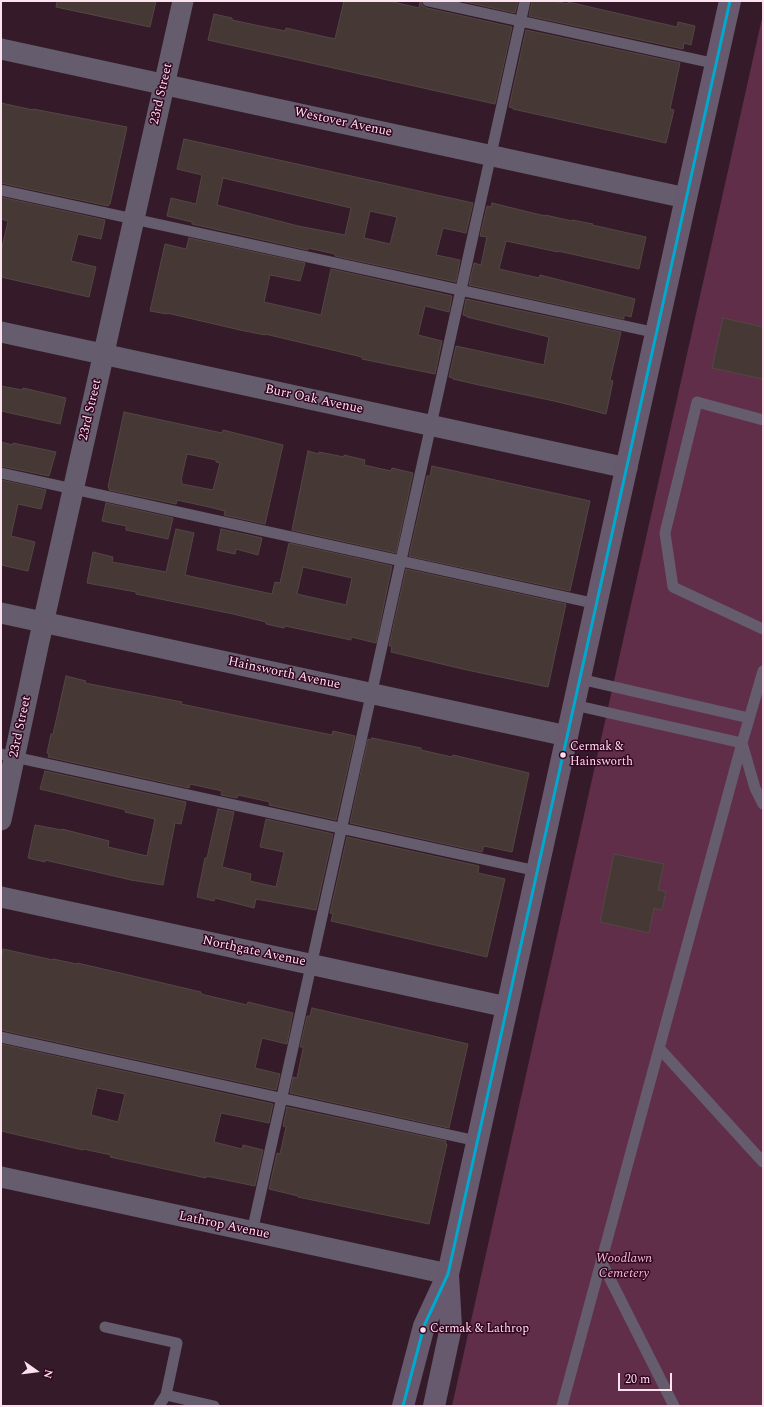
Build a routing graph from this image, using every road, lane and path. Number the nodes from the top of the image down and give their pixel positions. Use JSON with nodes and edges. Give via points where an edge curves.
{"nodes":[{"id":1,"x":183,"y":1,"type":"edge"},
{"id":2,"x":428,"y":1,"type":"edge"},
{"id":3,"x":525,"y":1,"type":"edge"},
{"id":4,"x":730,"y":1,"type":"edge"},
{"id":5,"x":520,"y":21,"type":"junction"},
{"id":6,"x":1,"y":49,"type":"edge"},
{"id":7,"x":717,"y":64,"type":"junction"},
{"id":8,"x":165,"y":84,"type":"junction"},
{"id":9,"x":490,"y":155,"type":"junction"},
{"id":10,"x":1,"y":190,"type":"edge"},
{"id":11,"x":686,"y":198,"type":"junction"},
{"id":12,"x":134,"y":219,"type":"junction"},
{"id":13,"x":461,"y":290,"type":"junction"},
{"id":14,"x":1,"y":332,"type":"edge"},
{"id":15,"x":657,"y":333,"type":"junction"},
{"id":16,"x":104,"y":354,"type":"junction"},
{"id":17,"x":763,"y":420,"type":"edge"},
{"id":18,"x":431,"y":425,"type":"junction"},
{"id":19,"x":627,"y":468,"type":"junction"},
{"id":20,"x":1,"y":473,"type":"edge"},
{"id":21,"x":73,"y":489,"type":"junction"},
{"id":22,"x":401,"y":561,"type":"junction"},
{"id":23,"x":597,"y":604,"type":"junction"},
{"id":24,"x":1,"y":613,"type":"edge"},
{"id":25,"x":43,"y":622,"type":"junction"},
{"id":26,"x":763,"y":629,"type":"edge"},
{"id":27,"x":763,"y":671,"type":"edge"},
{"id":28,"x":580,"y":679,"type":"junction"},
{"id":29,"x":371,"y":694,"type":"junction"},
{"id":30,"x":574,"y":705,"type":"junction"},
{"id":31,"x":749,"y":718,"type":"junction"},
{"id":32,"x":567,"y":736,"type":"junction"},
{"id":33,"x":742,"y":743,"type":"junction"},
{"id":34,"x":8,"y":756,"type":"edge"},
{"id":35,"x":763,"y":804,"type":"edge"},
{"id":36,"x":1,"y":820,"type":"edge"},
{"id":37,"x":342,"y":828,"type":"junction"},
{"id":38,"x":537,"y":871,"type":"junction"},
{"id":39,"x":1,"y":896,"type":"edge"},
{"id":40,"x":312,"y":964,"type":"junction"},
{"id":41,"x":507,"y":1007,"type":"junction"},
{"id":42,"x":1,"y":1037,"type":"edge"},
{"id":43,"x":659,"y":1048,"type":"junction"},
{"id":44,"x":282,"y":1098,"type":"junction"},
{"id":45,"x":477,"y":1141,"type":"junction"},
{"id":46,"x":763,"y":1162,"type":"edge"},
{"id":47,"x":1,"y":1177,"type":"edge"},
{"id":48,"x":252,"y":1232,"type":"junction"},
{"id":49,"x":601,"y":1261,"type":"junction"},
{"id":50,"x":448,"y":1274,"type":"junction"},
{"id":51,"x":104,"y":1327,"type":"dead end"},
{"id":52,"x":166,"y":1395,"type":"junction"},
{"id":53,"x":158,"y":1406,"type":"edge"},
{"id":54,"x":214,"y":1406,"type":"edge"},
{"id":55,"x":403,"y":1406,"type":"edge"},
{"id":56,"x":434,"y":1406,"type":"edge"},
{"id":57,"x":562,"y":1406,"type":"edge"},
{"id":58,"x":674,"y":1406,"type":"edge"}],
"edges":[{"from":1,"to":8,"type":"street","name":"23rd Street"},
{"from":2,"to":5,"type":"lane"},
{"from":3,"to":5,"type":"lane"},
{"from":4,"to":7,"type":"main road"},
{"from":5,"to":7,"type":"lane"},
{"from":5,"to":9,"type":"lane"},
{"from":6,"to":8,"type":"street","name":"Westover Avenue"},
{"from":7,"to":11,"type":"main road"},
{"from":8,"to":9,"type":"street","name":"Westover Avenue"},
{"from":8,"to":12,"type":"street","name":"23rd Street"},
{"from":9,"to":11,"type":"street","name":"Westover Avenue"},
{"from":9,"to":13,"type":"lane"},
{"from":10,"to":12,"type":"lane"},
{"from":11,"to":15,"type":"main road"},
{"from":12,"to":13,"type":"lane"},
{"from":12,"to":16,"type":"street","name":"23rd Street"},
{"from":13,"to":15,"type":"lane"},
{"from":13,"to":18,"type":"lane"},
{"from":14,"to":16,"type":"street","name":"Burr Oak Avenue"},
{"from":15,"to":19,"type":"main road"},
{"from":16,"to":18,"type":"street","name":"Burr Oak Avenue"},
{"from":16,"to":21,"type":"street","name":"23rd Street"},
{"from":17,"to":26,"type":"lane","via":[[696,402],[665,533],[674,587]]},
{"from":18,"to":19,"type":"street","name":"Burr Oak Avenue"},
{"from":18,"to":22,"type":"lane"},
{"from":19,"to":23,"type":"main road"},
{"from":20,"to":21,"type":"lane"},
{"from":21,"to":22,"type":"lane"},
{"from":21,"to":25,"type":"street","name":"23rd Street"},
{"from":22,"to":23,"type":"lane"},
{"from":22,"to":29,"type":"lane"},
{"from":23,"to":28,"type":"main road"},
{"from":24,"to":25,"type":"street","name":"Hainsworth Avenue"},
{"from":25,"to":29,"type":"street","name":"Hainsworth Avenue"},
{"from":25,"to":34,"type":"street","name":"23rd Street"},
{"from":27,"to":31,"type":"lane"},
{"from":28,"to":30,"type":"main road"},
{"from":28,"to":31,"type":"lane"},
{"from":29,"to":32,"type":"street","name":"Hainsworth Avenue"},
{"from":29,"to":37,"type":"lane"},
{"from":30,"to":32,"type":"main road"},
{"from":30,"to":33,"type":"lane"},
{"from":31,"to":33,"type":"lane"},
{"from":32,"to":38,"type":"main road"},
{"from":33,"to":35,"type":"lane","via":[[755,788]]},
{"from":33,"to":43,"type":"lane"},
{"from":34,"to":36,"type":"street","name":"23rd Street"},
{"from":34,"to":37,"type":"lane"},
{"from":37,"to":38,"type":"lane"},
{"from":37,"to":40,"type":"lane"},
{"from":38,"to":41,"type":"main road"},
{"from":39,"to":40,"type":"street","name":"Northgate Avenue"},
{"from":40,"to":41,"type":"street","name":"Northgate Avenue"},
{"from":40,"to":44,"type":"lane"},
{"from":41,"to":45,"type":"main road"},
{"from":42,"to":44,"type":"lane"},
{"from":43,"to":46,"type":"lane"},
{"from":43,"to":49,"type":"lane"},
{"from":44,"to":45,"type":"lane"},
{"from":44,"to":48,"type":"lane"},
{"from":45,"to":50,"type":"main road"},
{"from":47,"to":48,"type":"street","name":"Lathrop Avenue"},
{"from":48,"to":50,"type":"street","name":"Lathrop Avenue"},
{"from":49,"to":57,"type":"lane"},
{"from":49,"to":58,"type":"lane"},
{"from":50,"to":55,"type":"main road","via":[[424,1326]]},
{"from":50,"to":56,"type":"main road","via":[[452,1327]]},
{"from":51,"to":52,"type":"lane","via":[[177,1343]]},
{"from":52,"to":53,"type":"lane"},
{"from":52,"to":54,"type":"lane"}]}
